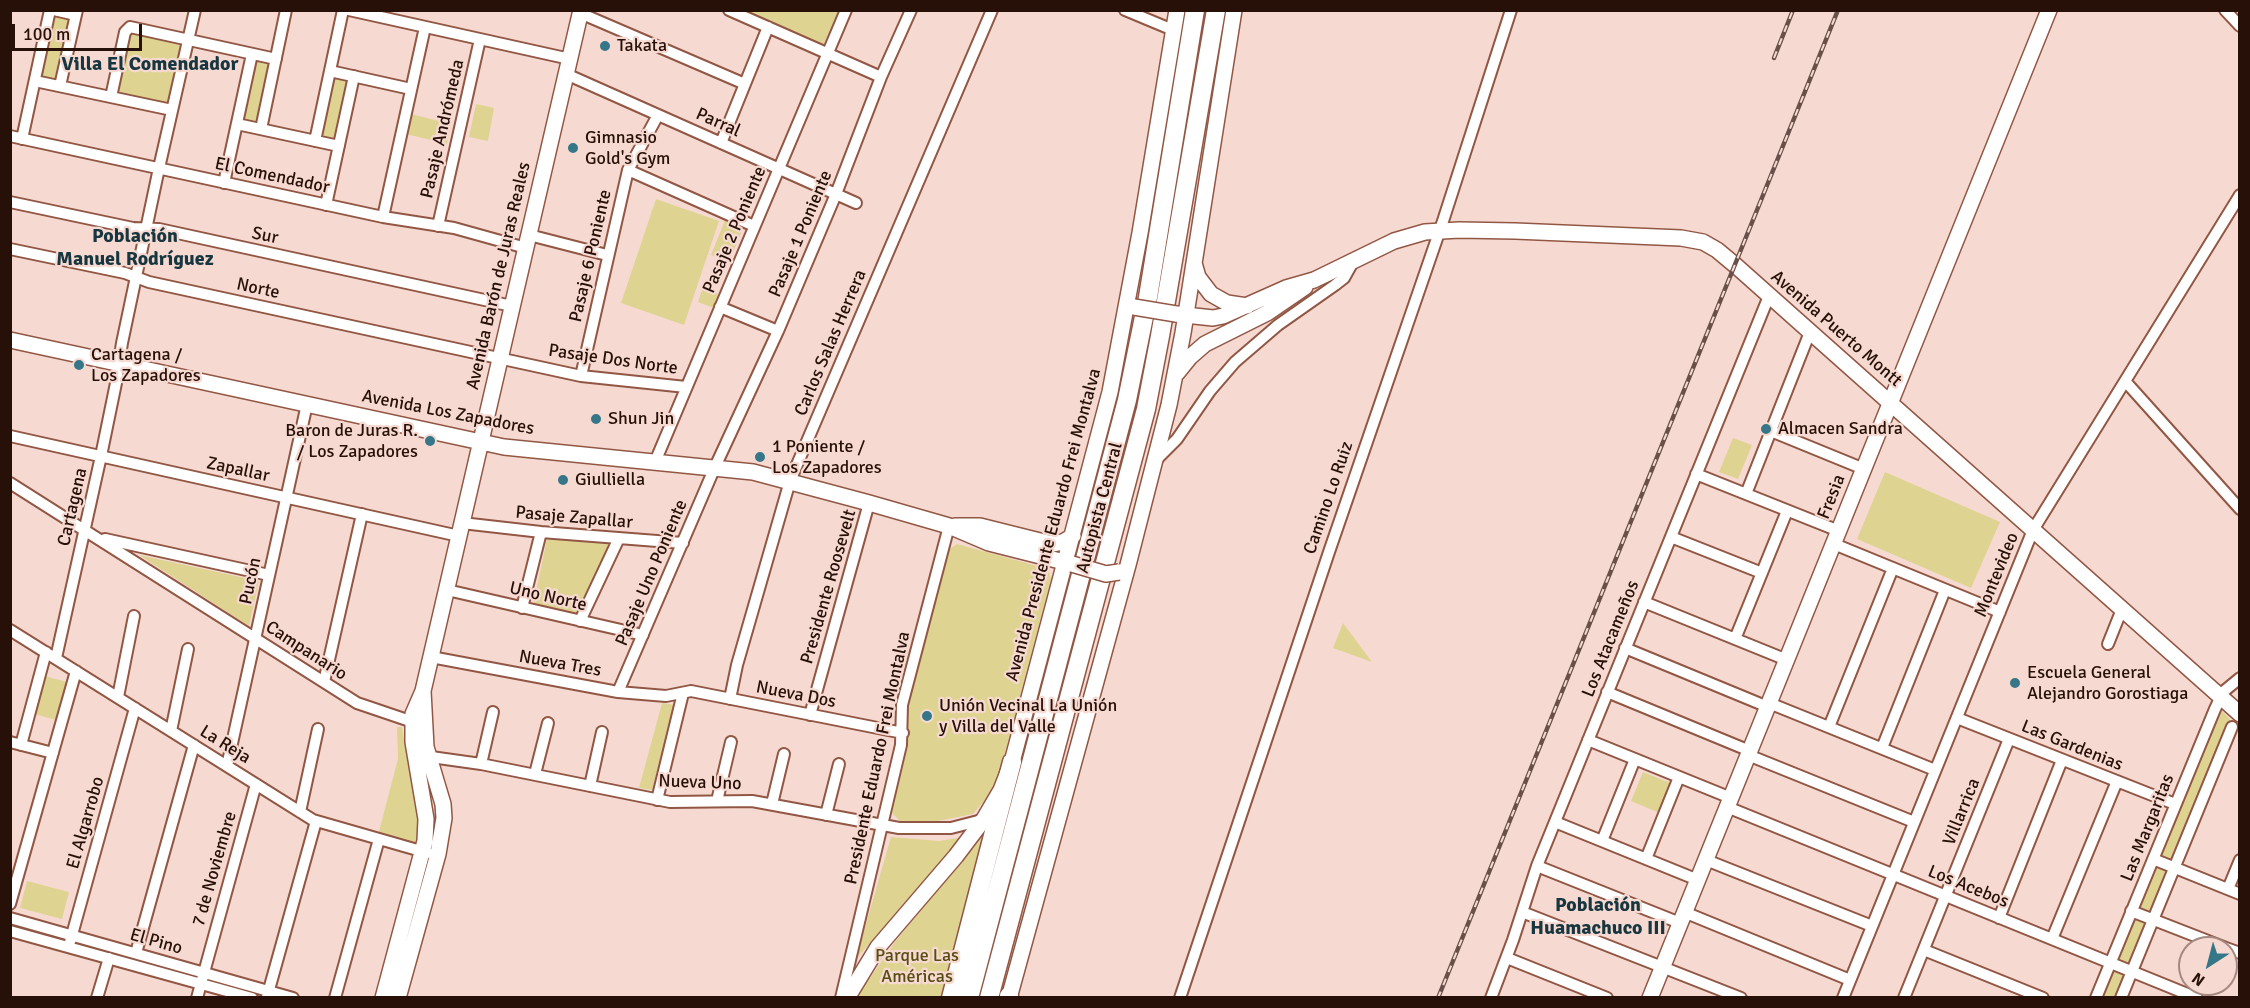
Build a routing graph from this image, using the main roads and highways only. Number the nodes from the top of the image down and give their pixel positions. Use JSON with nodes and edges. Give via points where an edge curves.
{"nodes":[{"id":1,"x":1195,"y":10,"type":"edge"},
{"id":2,"x":1216,"y":10,"type":"edge"},
{"id":3,"x":1012,"y":762,"type":"road end"},
{"id":4,"x":951,"y":998,"type":"edge"},
{"id":5,"x":969,"y":998,"type":"edge"},
{"id":6,"x":989,"y":998,"type":"edge"}],
"edges":[{"from":1,"to":5,"type":"highway","name":"Autopista Central","via":[[1127,400]]},
{"from":2,"to":6,"type":"highway","name":"Autopista Central","via":[[1146,409]]},
{"from":3,"to":4,"type":"highway"}]}
